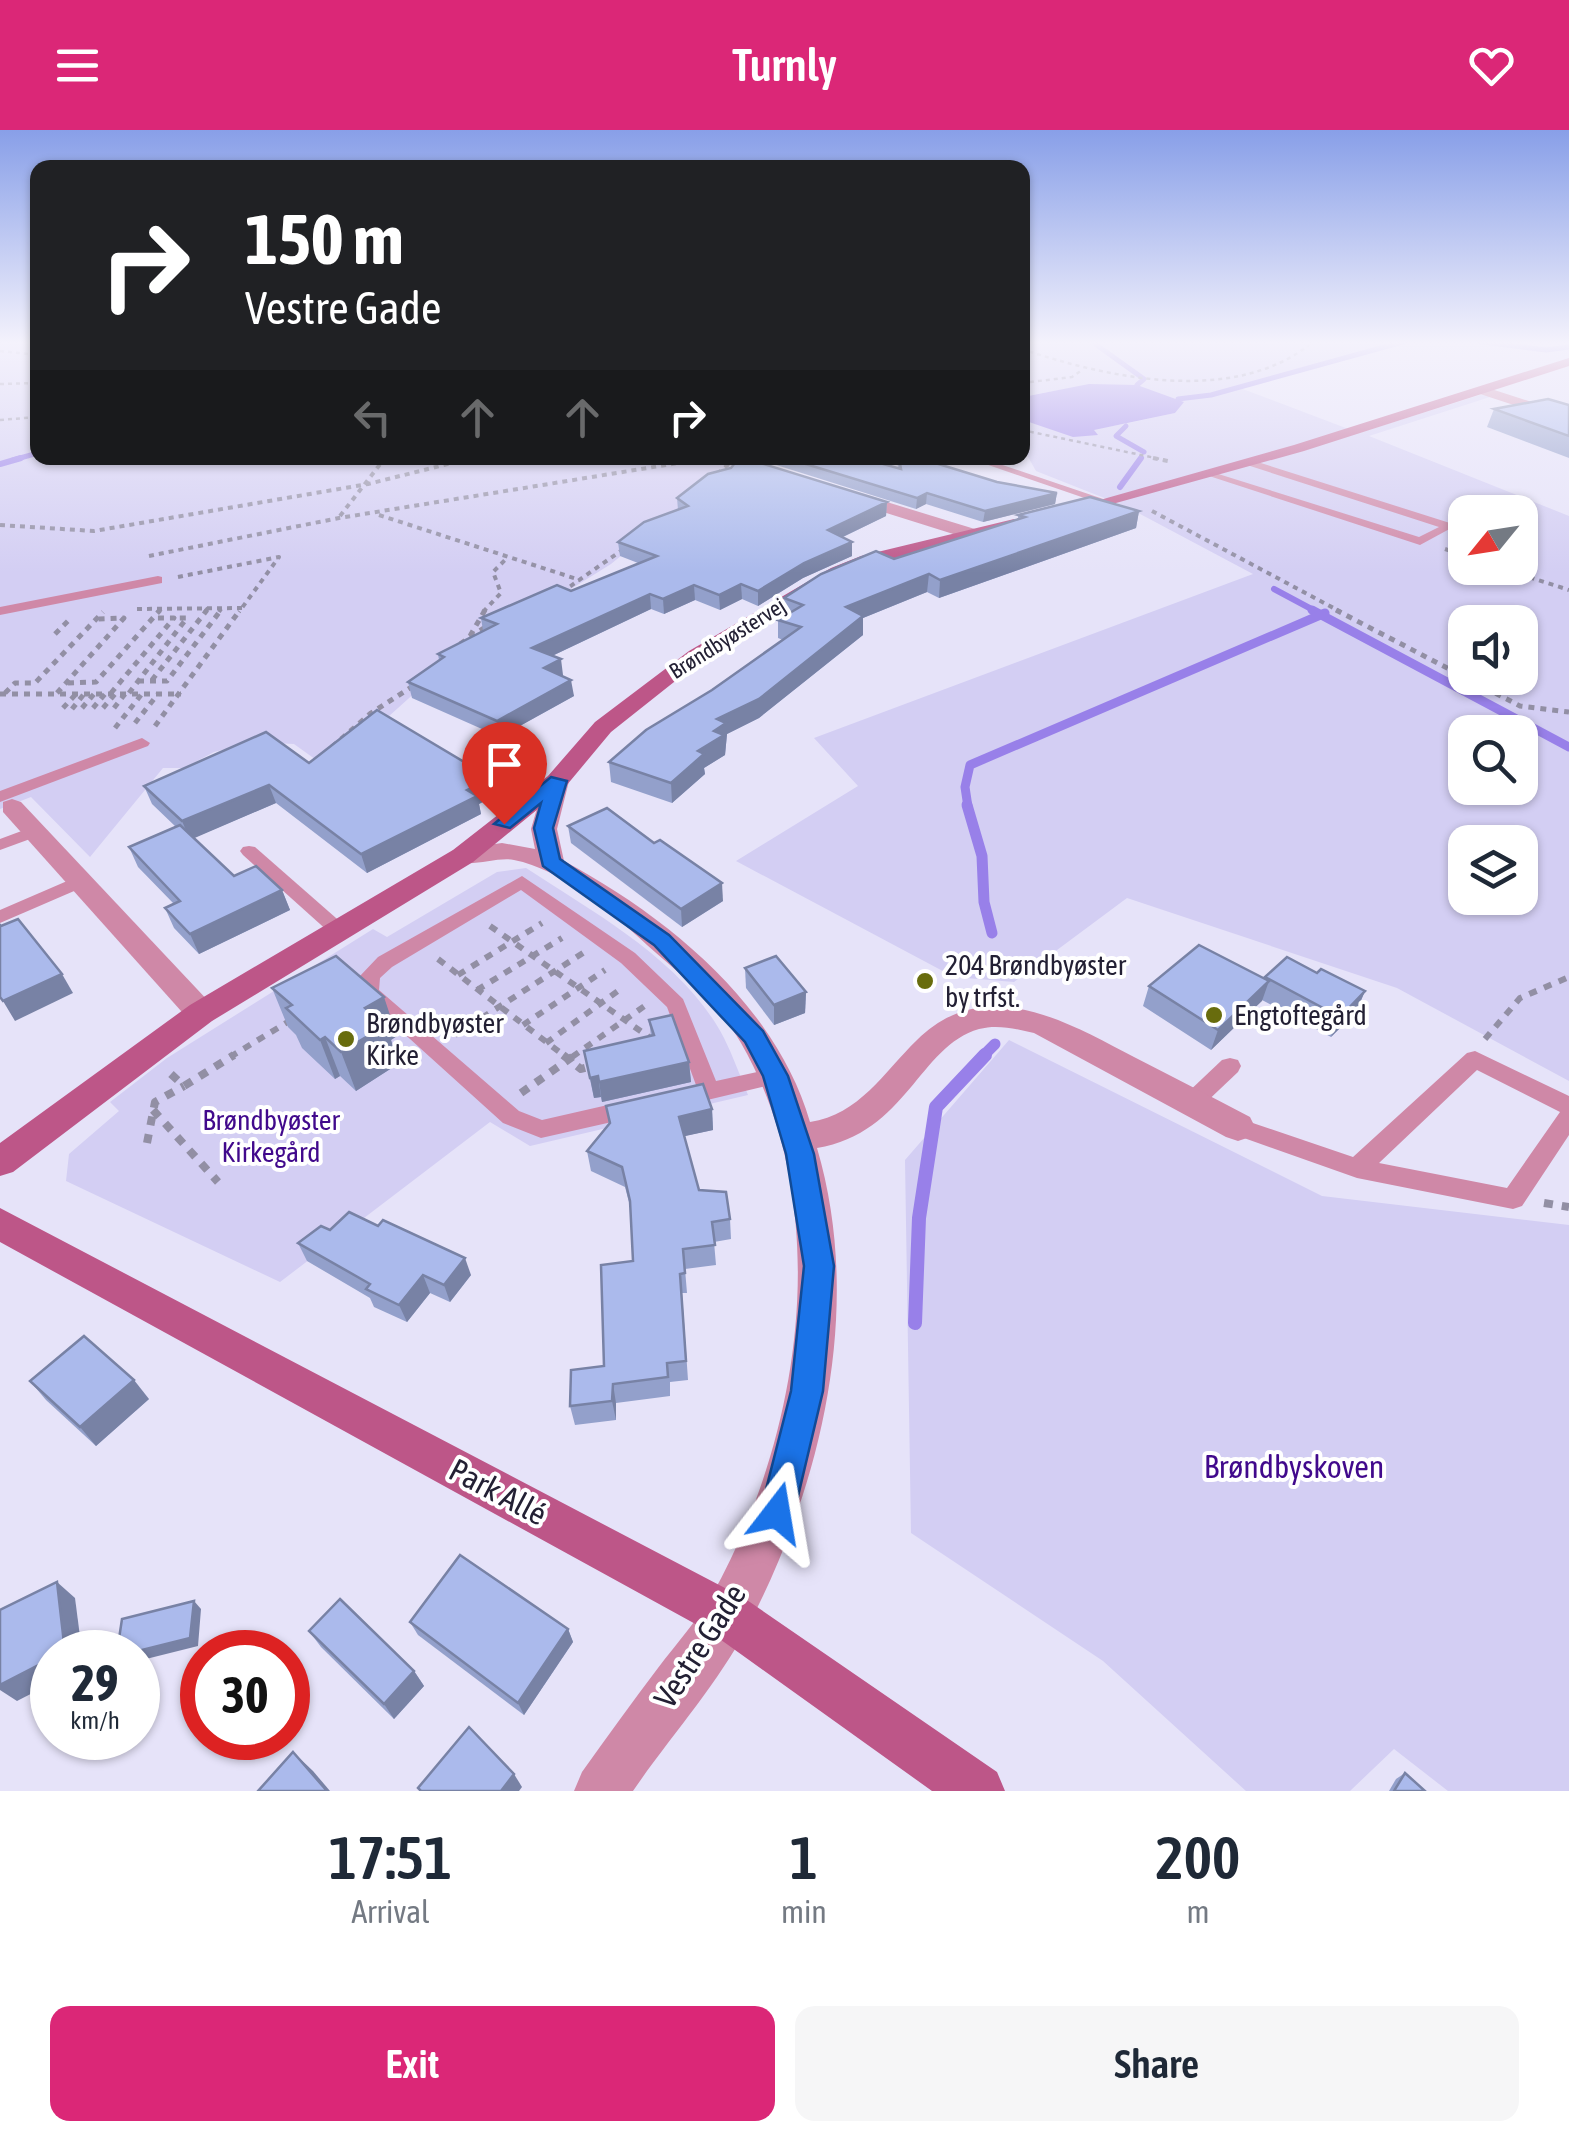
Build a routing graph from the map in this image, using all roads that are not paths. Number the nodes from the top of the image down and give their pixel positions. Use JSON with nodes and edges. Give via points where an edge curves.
{"nodes":[{"id":1,"x":1389,"y":419,"type":"edge"},
{"id":2,"x":1248,"y":462,"type":"junction"},
{"id":3,"x":998,"y":465,"type":"edge"},
{"id":4,"x":1208,"y":474,"type":"junction"},
{"id":5,"x":842,"y":492,"type":"edge"},
{"id":6,"x":1115,"y":499,"type":"junction"},
{"id":7,"x":972,"y":534,"type":"junction"},
{"id":8,"x":158,"y":580,"type":"road end"},
{"id":9,"x":0,"y":611,"type":"edge"},
{"id":10,"x":142,"y":743,"type":"road end"},
{"id":11,"x":557,"y":781,"type":"junction"},
{"id":12,"x":5,"y":800,"type":"edge"},
{"id":13,"x":35,"y":831,"type":"junction"},
{"id":14,"x":0,"y":845,"type":"edge"},
{"id":15,"x":248,"y":851,"type":"dead end"},
{"id":16,"x":463,"y":856,"type":"junction"},
{"id":17,"x":551,"y":862,"type":"junction"},
{"id":18,"x":81,"y":881,"type":"junction"},
{"id":19,"x":1,"y":917,"type":"edge"},
{"id":20,"x":338,"y":928,"type":"junction"},
{"id":21,"x":201,"y":1013,"type":"junction"},
{"id":22,"x":1230,"y":1066,"type":"dead end"},
{"id":23,"x":775,"y":1076,"type":"junction"},
{"id":24,"x":709,"y":1091,"type":"junction"},
{"id":25,"x":1192,"y":1102,"type":"junction"},
{"id":26,"x":1569,"y":1106,"type":"edge"},
{"id":27,"x":1569,"y":1116,"type":"edge"},
{"id":28,"x":1238,"y":1126,"type":"joint"},
{"id":29,"x":796,"y":1137,"type":"junction"},
{"id":30,"x":0,"y":1162,"type":"edge"},
{"id":31,"x":1357,"y":1168,"type":"junction"},
{"id":32,"x":0,"y":1224,"type":"edge"},
{"id":33,"x":728,"y":1615,"type":"junction"},
{"id":34,"x":601,"y":1791,"type":"edge"},
{"id":35,"x":978,"y":1791,"type":"edge"}],
"edges":[{"from":1,"to":2,"type":"street","name":"Brøndbyøstervej"},
{"from":2,"to":4,"type":"street","name":"Brøndbyøstervej"},
{"from":2,"to":4,"type":"lane","via":[[1449,526],[1420,541]]},
{"from":3,"to":6,"type":"lane"},
{"from":4,"to":6,"type":"street","name":"Brøndbyøstervej"},
{"from":5,"to":7,"type":"street"},
{"from":6,"to":7,"type":"street","name":"Brøndbyøstervej"},
{"from":7,"to":11,"type":"street","name":"Brøndbyøstervej","via":[[868,560],[767,611],[652,686]]},
{"from":8,"to":9,"type":"lane"},
{"from":10,"to":12,"type":"lane"},
{"from":11,"to":16,"type":"street","name":"Brøndbyøstervej"},
{"from":11,"to":17,"type":"street","via":[[544,828]]},
{"from":12,"to":13,"type":"street"},
{"from":13,"to":14,"type":"lane"},
{"from":13,"to":18,"type":"street"},
{"from":15,"to":20,"type":"lane"},
{"from":16,"to":17,"type":"street","name":"Vestre Gade","via":[[496,850]]},
{"from":16,"to":20,"type":"street","name":"Brøndbyøstervej"},
{"from":17,"to":23,"type":"street","name":"Vestre Gade","via":[[662,940],[754,1037]]},
{"from":18,"to":19,"type":"lane"},
{"from":18,"to":21,"type":"street"},
{"from":20,"to":21,"type":"street","name":"Brøndbyøstervej"},
{"from":21,"to":30,"type":"street","name":"Brøndbyøstervej"},
{"from":22,"to":25,"type":"lane"},
{"from":23,"to":24,"type":"lane"},
{"from":23,"to":29,"type":"street","name":"Vestre Gade"},
{"from":24,"to":24,"type":"lane","via":[[676,1004],[624,956],[522,882],[370,976],[368,992],[500,1108],[541,1129]]},
{"from":25,"to":28,"type":"street"},
{"from":25,"to":29,"type":"street","via":[[1042,1023],[979,1016],[942,1031],[844,1127]]},
{"from":26,"to":31,"type":"lane","via":[[1475,1059]]},
{"from":27,"to":31,"type":"lane","via":[[1513,1198]]},
{"from":28,"to":31,"type":"lane"},
{"from":29,"to":33,"type":"street","name":"Vestre Gade","via":[[819,1266],[807,1391],[777,1513]]},
{"from":32,"to":33,"type":"street","name":"Park Allé"},
{"from":33,"to":34,"type":"street","name":"Vestre Gade"},
{"from":33,"to":35,"type":"street","name":"Park Allé"}]}
